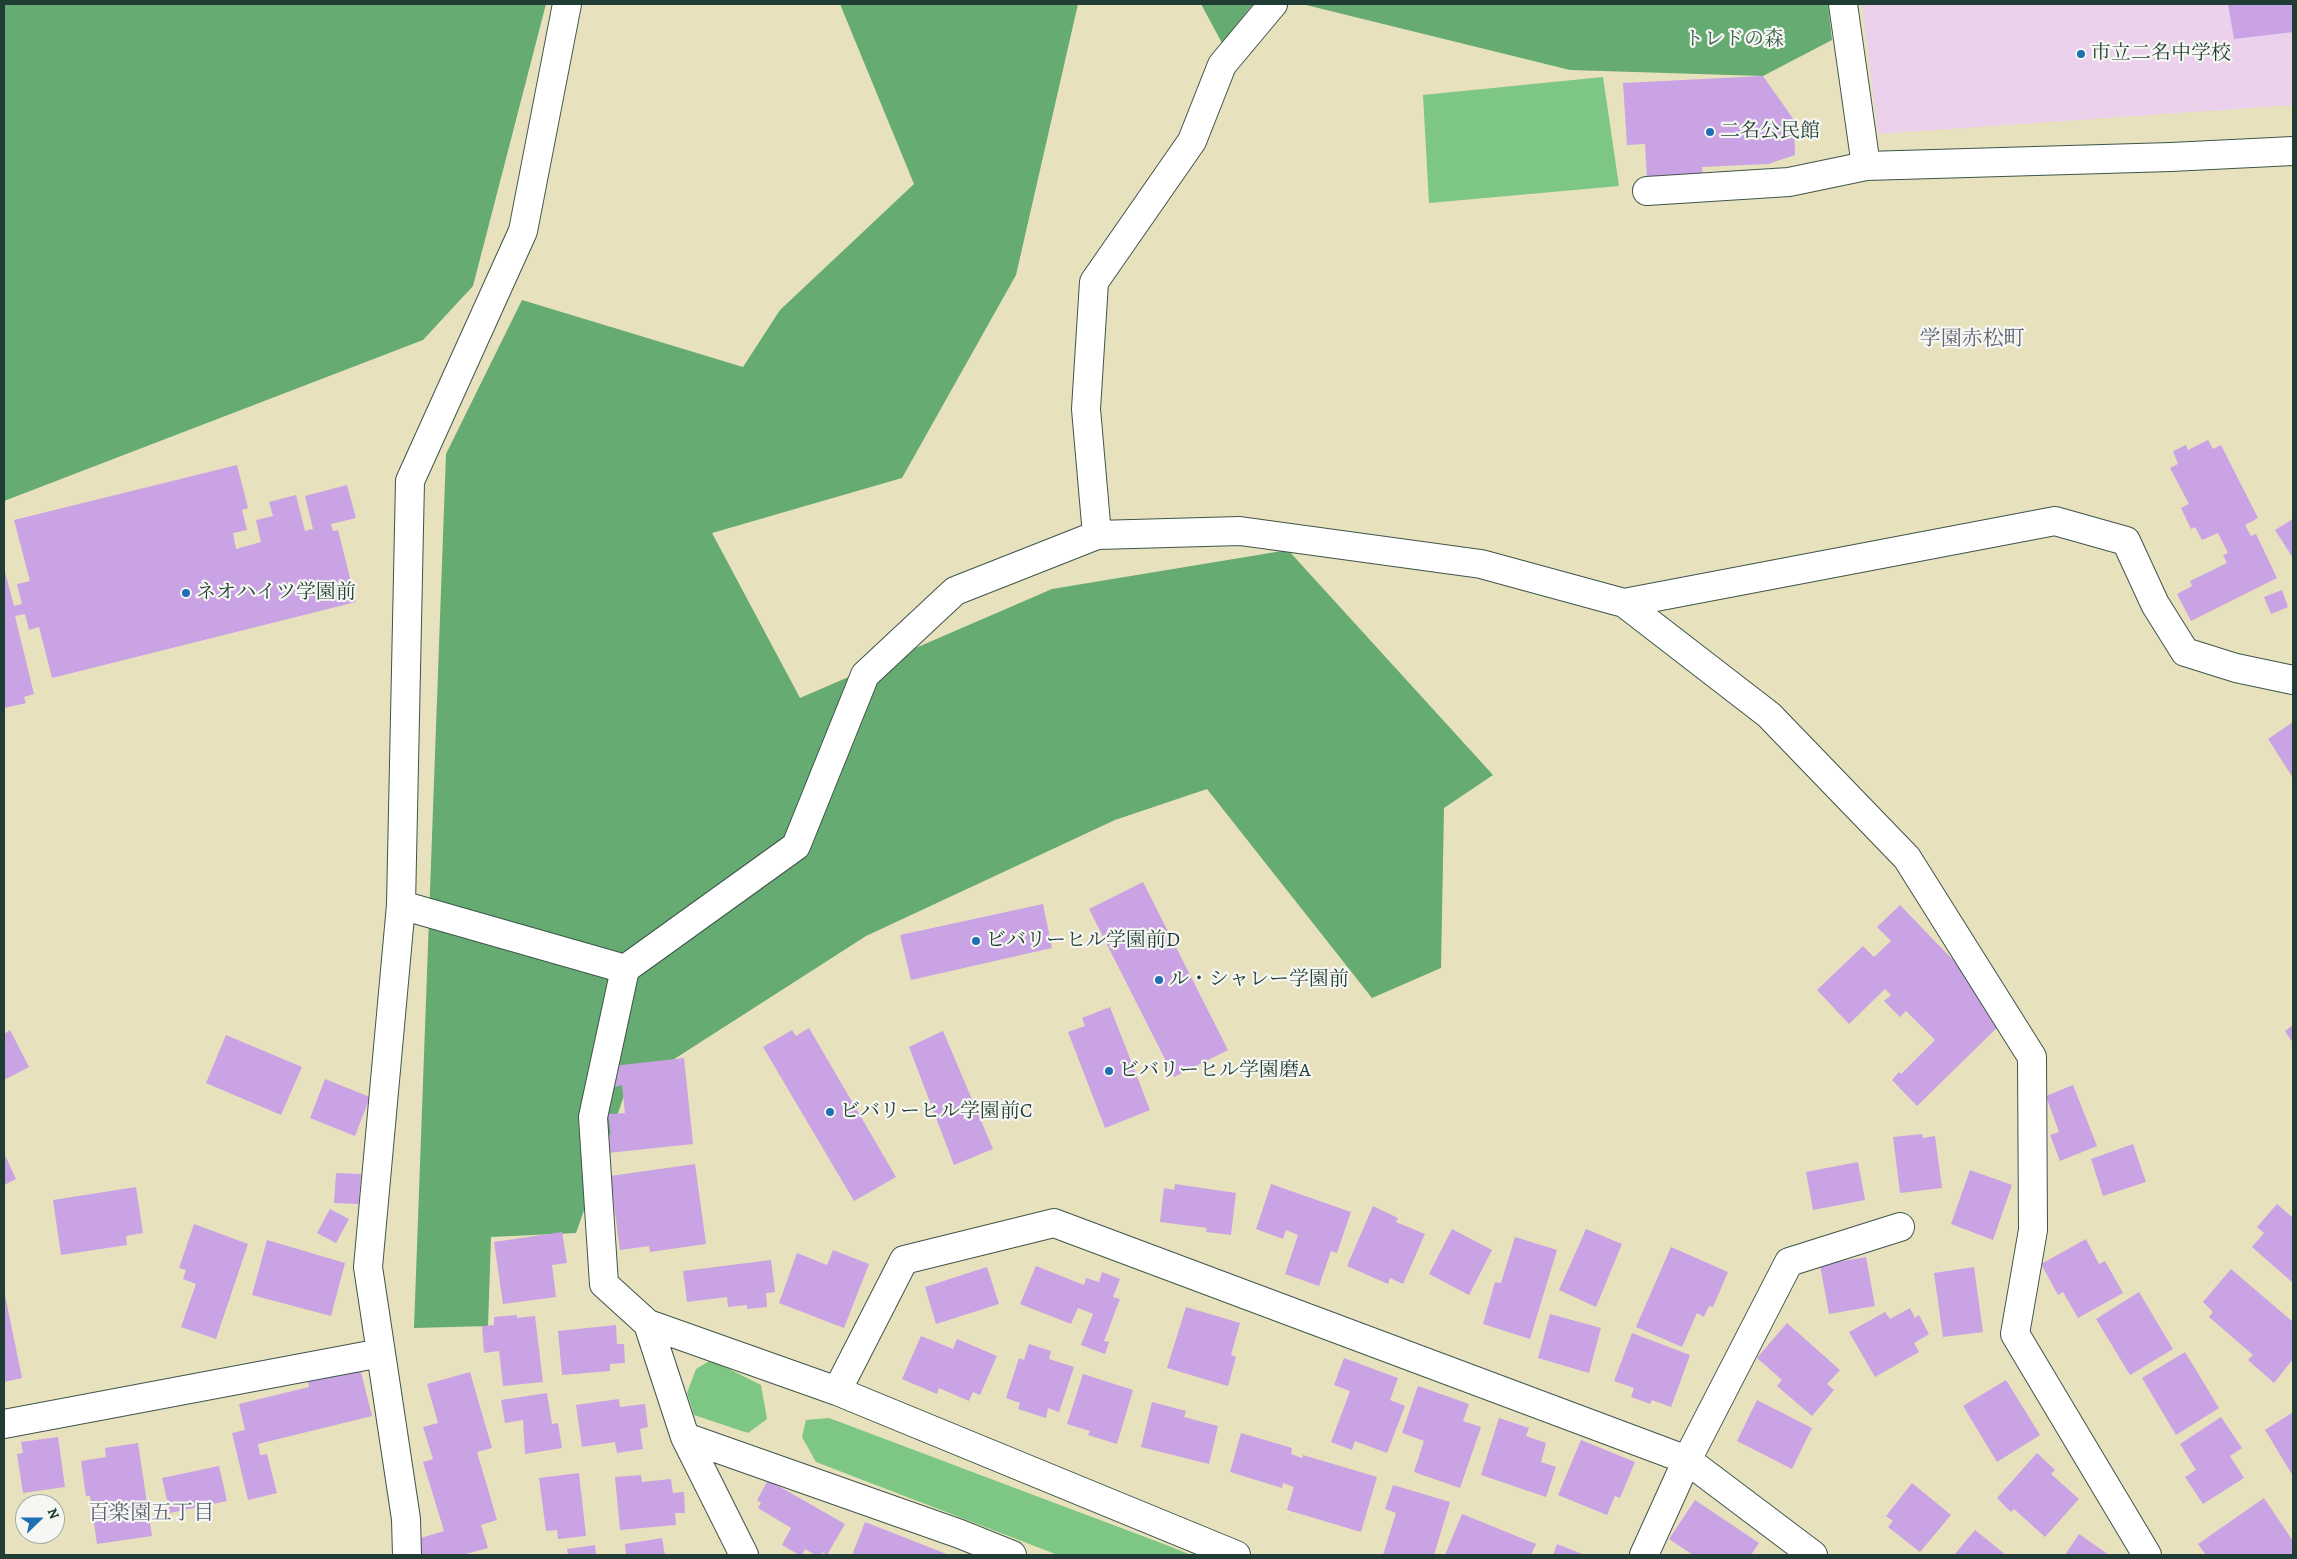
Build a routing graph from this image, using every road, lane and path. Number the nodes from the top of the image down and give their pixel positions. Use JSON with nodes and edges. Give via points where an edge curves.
{"nodes":[{"id":1,"x":567,"y":4,"type":"edge"},
{"id":2,"x":1273,"y":4,"type":"edge"},
{"id":3,"x":1842,"y":4,"type":"edge"},
{"id":4,"x":2293,"y":151,"type":"edge"},
{"id":5,"x":1866,"y":166,"type":"junction"},
{"id":6,"x":1647,"y":191,"type":"dead end"},
{"id":7,"x":1097,"y":535,"type":"junction"},
{"id":8,"x":1624,"y":603,"type":"junction"},
{"id":9,"x":2293,"y":680,"type":"edge"},
{"id":10,"x":401,"y":905,"type":"junction"},
{"id":11,"x":625,"y":969,"type":"junction"},
{"id":12,"x":1900,"y":1227,"type":"dead end"},
{"id":13,"x":648,"y":1324,"type":"junction"},
{"id":14,"x":381,"y":1353,"type":"junction"},
{"id":15,"x":837,"y":1391,"type":"junction"},
{"id":16,"x":4,"y":1424,"type":"edge"},
{"id":17,"x":685,"y":1437,"type":"junction"},
{"id":18,"x":1687,"y":1460,"type":"junction"},
{"id":19,"x":408,"y":1555,"type":"edge"},
{"id":20,"x":744,"y":1555,"type":"edge"},
{"id":21,"x":1012,"y":1555,"type":"edge"},
{"id":22,"x":1236,"y":1555,"type":"edge"},
{"id":23,"x":1644,"y":1555,"type":"edge"},
{"id":24,"x":1813,"y":1555,"type":"edge"},
{"id":25,"x":2147,"y":1555,"type":"edge"}],
"edges":[{"from":1,"to":10,"type":"street","via":[[523,231],[410,482]]},
{"from":2,"to":7,"type":"street","via":[[1222,65],[1192,141],[1094,282],[1086,409]]},
{"from":3,"to":5,"type":"street"},
{"from":4,"to":5,"type":"street"},
{"from":5,"to":6,"type":"street","via":[[1789,182]]},
{"from":7,"to":8,"type":"street","via":[[1240,531],[1481,564]]},
{"from":7,"to":11,"type":"street","via":[[955,591],[865,675],[796,846]]},
{"from":8,"to":9,"type":"street","via":[[2055,521],[2126,541],[2154,604],[2185,652],[2236,668]]},
{"from":8,"to":25,"type":"street","via":[[1769,715],[1907,858],[2032,1057],[2033,1230],[2015,1334]]},
{"from":10,"to":11,"type":"street"},
{"from":10,"to":14,"type":"street","via":[[368,1267]]},
{"from":11,"to":13,"type":"street","via":[[593,1117],[600,1235],[604,1284]]},
{"from":12,"to":18,"type":"street","via":[[1789,1262]]},
{"from":13,"to":15,"type":"street"},
{"from":13,"to":17,"type":"street"},
{"from":14,"to":16,"type":"street"},
{"from":14,"to":19,"type":"street","via":[[406,1519]]},
{"from":15,"to":18,"type":"street","via":[[904,1260],[1054,1223]]},
{"from":15,"to":22,"type":"street"},
{"from":17,"to":20,"type":"street"},
{"from":17,"to":21,"type":"street"},
{"from":18,"to":23,"type":"street"},
{"from":18,"to":24,"type":"street"}]}
